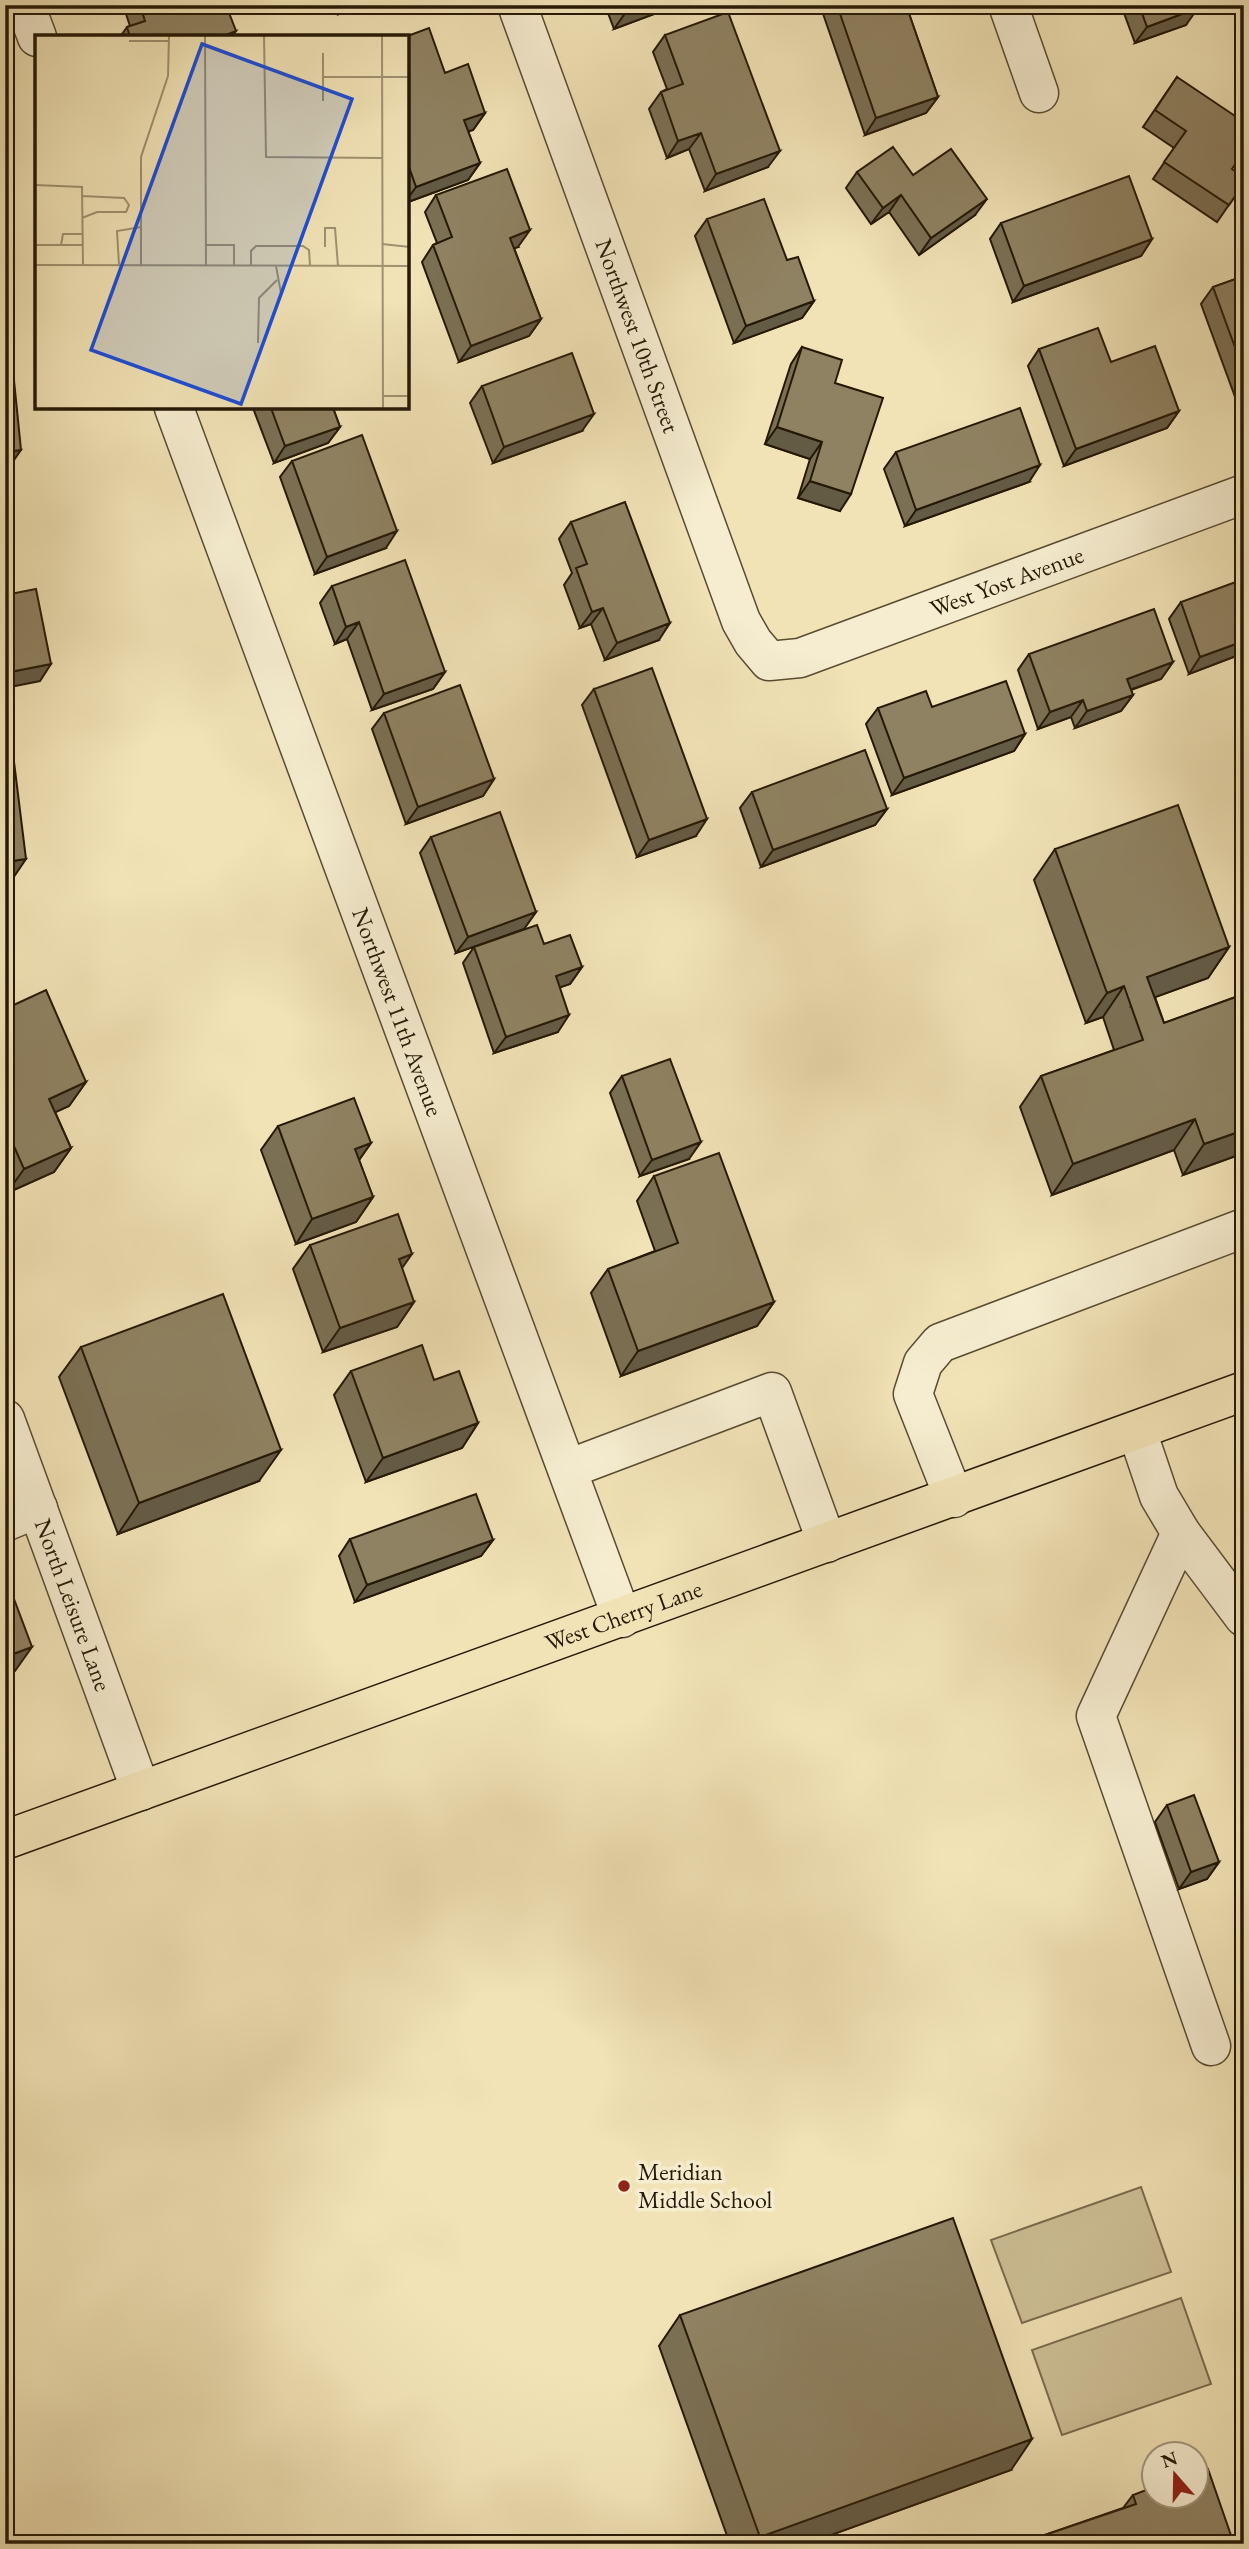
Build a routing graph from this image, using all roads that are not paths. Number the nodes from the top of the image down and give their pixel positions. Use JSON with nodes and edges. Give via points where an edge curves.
{"nodes":[{"id":1,"x":25,"y":5,"type":"edge"},
{"id":2,"x":517,"y":5,"type":"edge"},
{"id":3,"x":1008,"y":5,"type":"edge"},
{"id":4,"x":36,"y":35,"type":"edge"},
{"id":5,"x":1039,"y":93,"type":"dead end"},
{"id":6,"x":175,"y":410,"type":"edge"},
{"id":7,"x":1244,"y":494,"type":"edge"},
{"id":8,"x":769,"y":661,"type":"joint"},
{"id":9,"x":1244,"y":1228,"type":"edge"},
{"id":10,"x":1244,"y":1391,"type":"edge"},
{"id":11,"x":5,"y":1419,"type":"edge"},
{"id":12,"x":1137,"y":1431,"type":"junction"},
{"id":13,"x":568,"y":1469,"type":"junction"},
{"id":14,"x":954,"y":1498,"type":"junction"},
{"id":15,"x":22,"y":1515,"type":"edge"},
{"id":16,"x":1181,"y":1533,"type":"junction"},
{"id":17,"x":827,"y":1543,"type":"junction"},
{"id":18,"x":1244,"y":1617,"type":"edge"},
{"id":19,"x":622,"y":1618,"type":"junction"},
{"id":20,"x":141,"y":1791,"type":"junction"},
{"id":21,"x":5,"y":1840,"type":"edge"},
{"id":22,"x":1211,"y":2046,"type":"dead end"}],
"edges":[{"from":1,"to":4,"type":"street"},
{"from":2,"to":8,"type":"street","name":"Northwest 10th Street","via":[[741,621]]},
{"from":3,"to":5,"type":"street"},
{"from":6,"to":13,"type":"street","name":"Northwest 11th Avenue"},
{"from":7,"to":8,"type":"street","name":"West Yost Avenue","via":[[800,658]]},
{"from":9,"to":14,"type":"street","via":[[940,1343],[923,1363],[913,1394]]},
{"from":10,"to":12,"type":"main road","name":"West Cherry Lane"},
{"from":11,"to":15,"type":"street","name":"North Leisure Lane"},
{"from":12,"to":14,"type":"main road","name":"West Cherry Lane"},
{"from":12,"to":16,"type":"street","via":[[1159,1496]]},
{"from":13,"to":17,"type":"street","via":[[772,1392]]},
{"from":13,"to":19,"type":"street","name":"Northwest 11th Avenue"},
{"from":14,"to":17,"type":"main road","name":"West Cherry Lane"},
{"from":15,"to":20,"type":"street","name":"North Leisure Lane"},
{"from":16,"to":18,"type":"street"},
{"from":16,"to":22,"type":"street","via":[[1096,1716]]},
{"from":17,"to":19,"type":"main road","name":"West Cherry Lane"},
{"from":19,"to":20,"type":"main road","name":"West Cherry Lane"},
{"from":20,"to":21,"type":"main road","name":"West Cherry Lane"}]}
